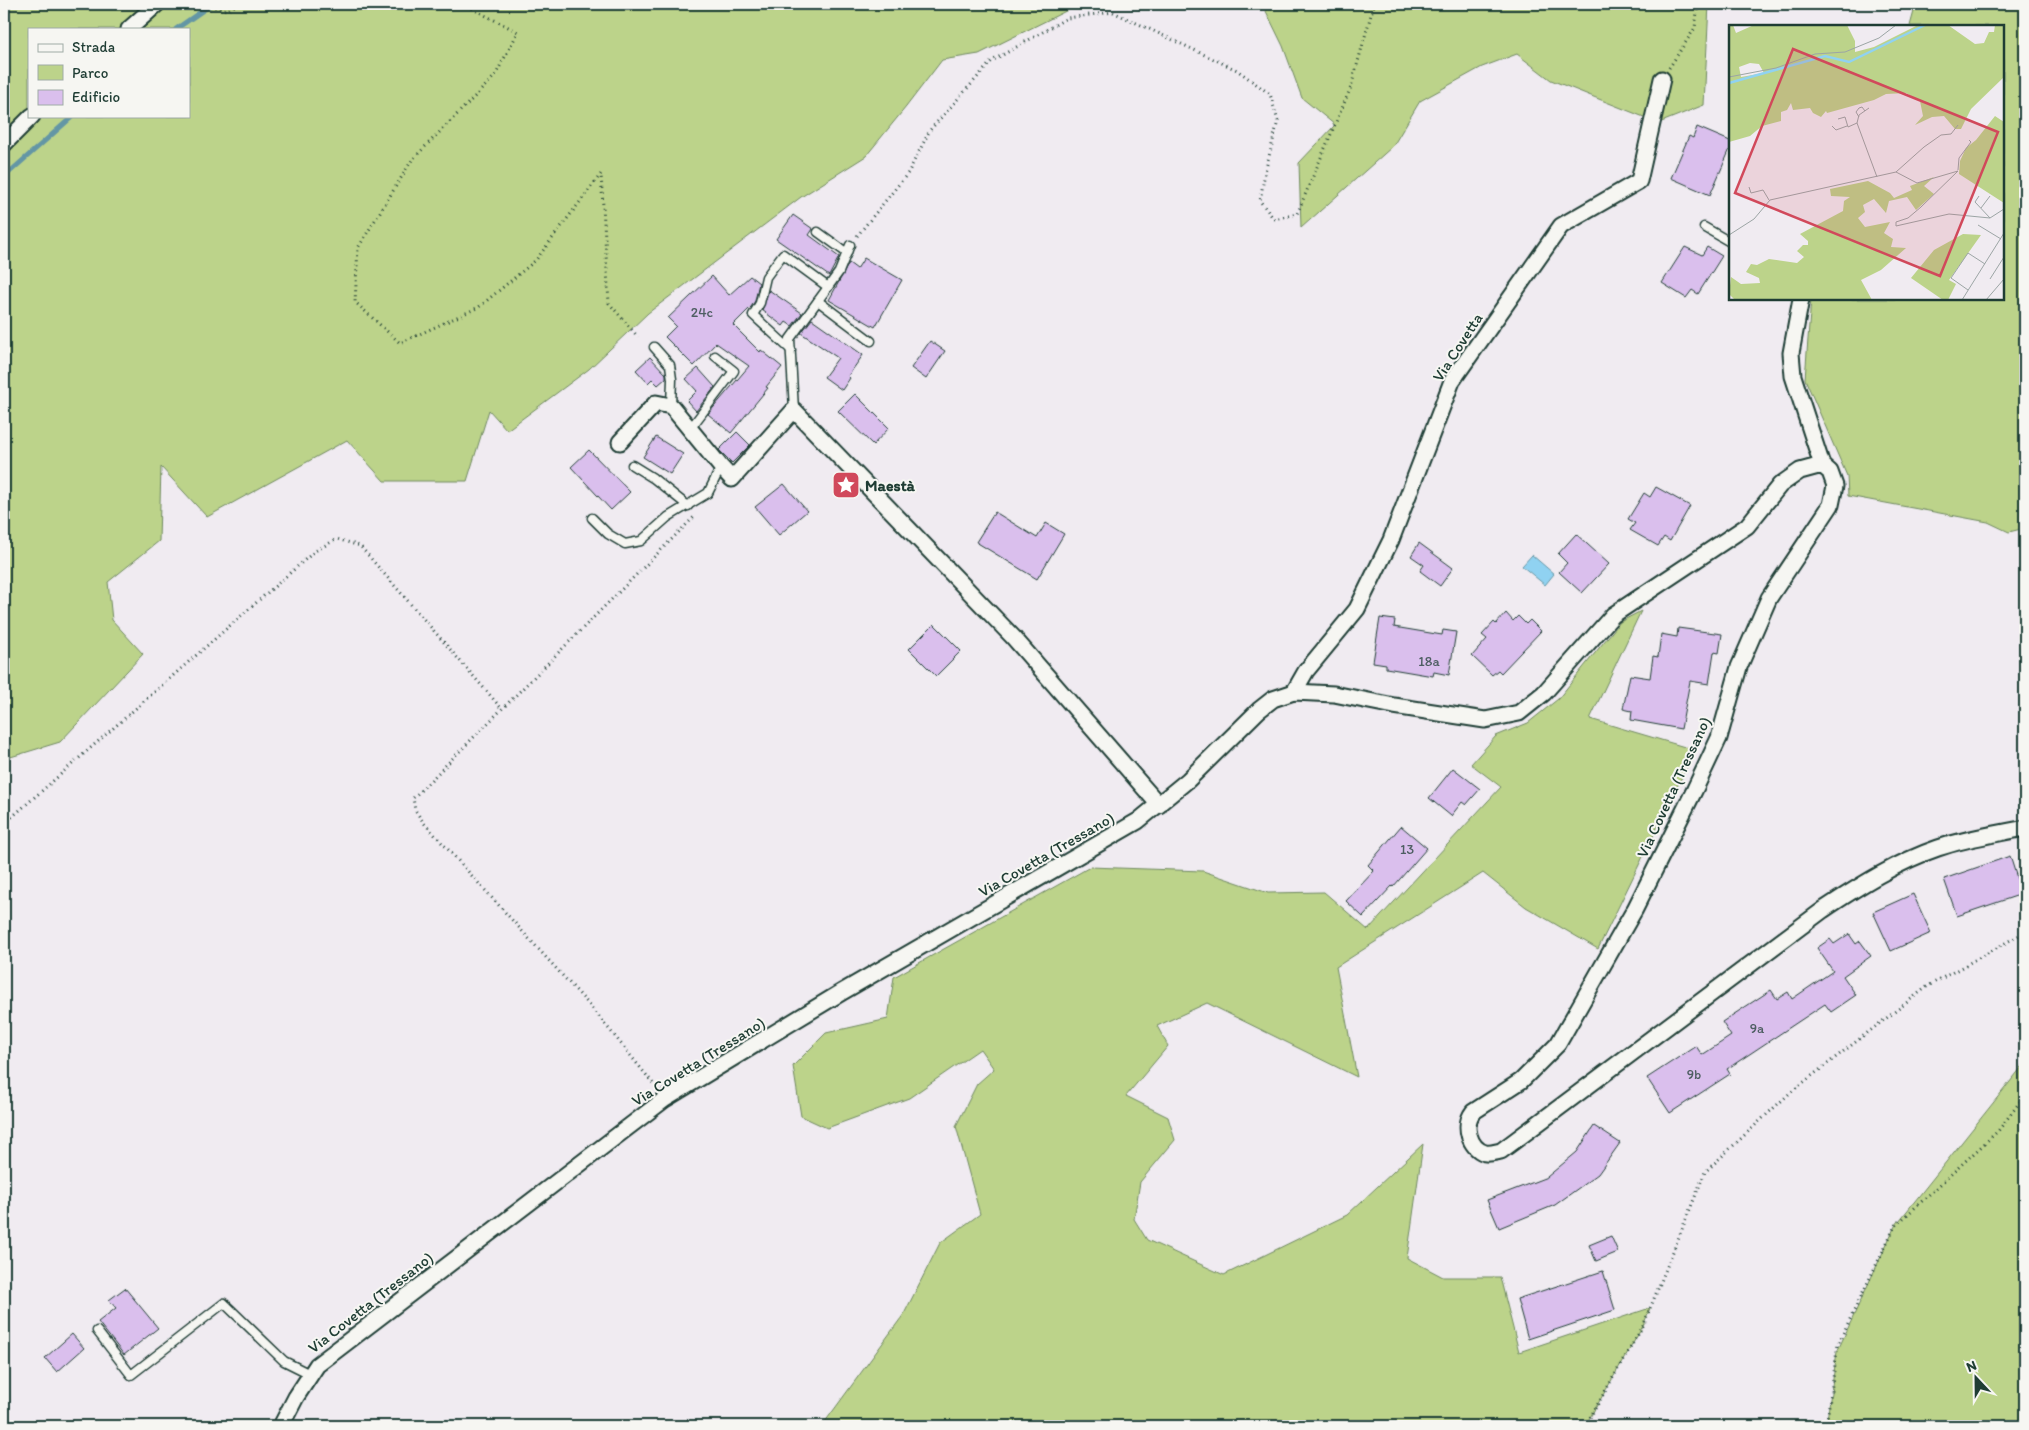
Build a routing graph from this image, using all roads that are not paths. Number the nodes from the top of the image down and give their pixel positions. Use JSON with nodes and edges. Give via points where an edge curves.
{"nodes":[{"id":1,"x":157,"y":4,"type":"edge"},
{"id":2,"x":130,"y":28,"type":"edge"},
{"id":3,"x":1662,"y":79,"type":"road end"},
{"id":4,"x":30,"y":118,"type":"edge"},
{"id":5,"x":4,"y":144,"type":"edge"},
{"id":6,"x":1704,"y":227,"type":"dead end"},
{"id":7,"x":818,"y":232,"type":"dead end"},
{"id":8,"x":1729,"y":241,"type":"edge"},
{"id":9,"x":850,"y":245,"type":"road end"},
{"id":10,"x":847,"y":253,"type":"junction"},
{"id":11,"x":828,"y":287,"type":"junction"},
{"id":12,"x":1801,"y":300,"type":"edge"},
{"id":13,"x":818,"y":301,"type":"junction"},
{"id":14,"x":871,"y":341,"type":"dead end"},
{"id":15,"x":654,"y":347,"type":"dead end"},
{"id":16,"x":791,"y":350,"type":"junction"},
{"id":17,"x":715,"y":356,"type":"dead end"},
{"id":18,"x":671,"y":406,"type":"junction"},
{"id":19,"x":794,"y":410,"type":"junction"},
{"id":20,"x":690,"y":429,"type":"junction"},
{"id":21,"x":620,"y":442,"type":"dead end"},
{"id":22,"x":632,"y":464,"type":"dead end"},
{"id":23,"x":1822,"y":465,"type":"junction"},
{"id":24,"x":721,"y":468,"type":"junction"},
{"id":25,"x":688,"y":506,"type":"junction"},
{"id":26,"x":592,"y":518,"type":"dead end"},
{"id":27,"x":1294,"y":692,"type":"junction"},
{"id":28,"x":1158,"y":804,"type":"junction"},
{"id":29,"x":2025,"y":828,"type":"edge"},
{"id":30,"x":97,"y":1332,"type":"dead end"},
{"id":31,"x":310,"y":1374,"type":"junction"},
{"id":32,"x":281,"y":1426,"type":"edge"}],
"edges":[{"from":1,"to":2,"type":"street"},
{"from":3,"to":27,"type":"street","name":"Via Covetta","via":[[1639,181],[1561,226],[1452,381],[1391,540],[1357,609],[1306,671]]},
{"from":4,"to":5,"type":"street"},
{"from":6,"to":8,"type":"lane"},
{"from":7,"to":10,"type":"lane"},
{"from":9,"to":10,"type":"lane"},
{"from":10,"to":11,"type":"lane"},
{"from":11,"to":13,"type":"lane"},
{"from":11,"to":16,"type":"lane","via":[[783,254],[766,277],[760,303],[753,315]]},
{"from":12,"to":23,"type":"street","via":[[1791,353],[1793,376]]},
{"from":13,"to":14,"type":"lane"},
{"from":13,"to":16,"type":"lane","via":[[790,339]]},
{"from":15,"to":18,"type":"lane","via":[[670,365]]},
{"from":16,"to":19,"type":"lane"},
{"from":17,"to":20,"type":"lane","via":[[734,372]]},
{"from":18,"to":20,"type":"street"},
{"from":18,"to":21,"type":"street","via":[[656,402]]},
{"from":19,"to":24,"type":"street","via":[[732,479]]},
{"from":19,"to":28,"type":"street","via":[[1013,637]]},
{"from":20,"to":24,"type":"street"},
{"from":22,"to":25,"type":"lane"},
{"from":23,"to":27,"type":"street","name":"Via Covetta (Tressano)","via":[[1800,471],[1780,485],[1747,526],[1614,615],[1544,693],[1519,713],[1485,720],[1334,694]]},
{"from":23,"to":29,"type":"street","name":"Via Covetta (Tressano)","via":[[1830,472],[1835,486],[1830,505],[1769,598],[1739,667],[1718,738],[1634,909],[1558,1044],[1521,1081],[1473,1112],[1467,1124],[1468,1134],[1487,1154],[1501,1151],[1858,887],[1939,848]]},
{"from":24,"to":25,"type":"lane","via":[[708,493]]},
{"from":25,"to":26,"type":"lane","via":[[668,517],[641,541],[625,544],[608,534]]},
{"from":27,"to":28,"type":"street","name":"Via Covetta (Tressano)","via":[[1273,699],[1259,710],[1188,780]]},
{"from":28,"to":31,"type":"street","name":"Via Covetta (Tressano)","via":[[1138,822],[842,992],[666,1099],[316,1365]]},
{"from":30,"to":31,"type":"lane","via":[[131,1374],[224,1303],[284,1361]]},
{"from":31,"to":32,"type":"street","name":"Via Covetta (Tressano)"}]}
